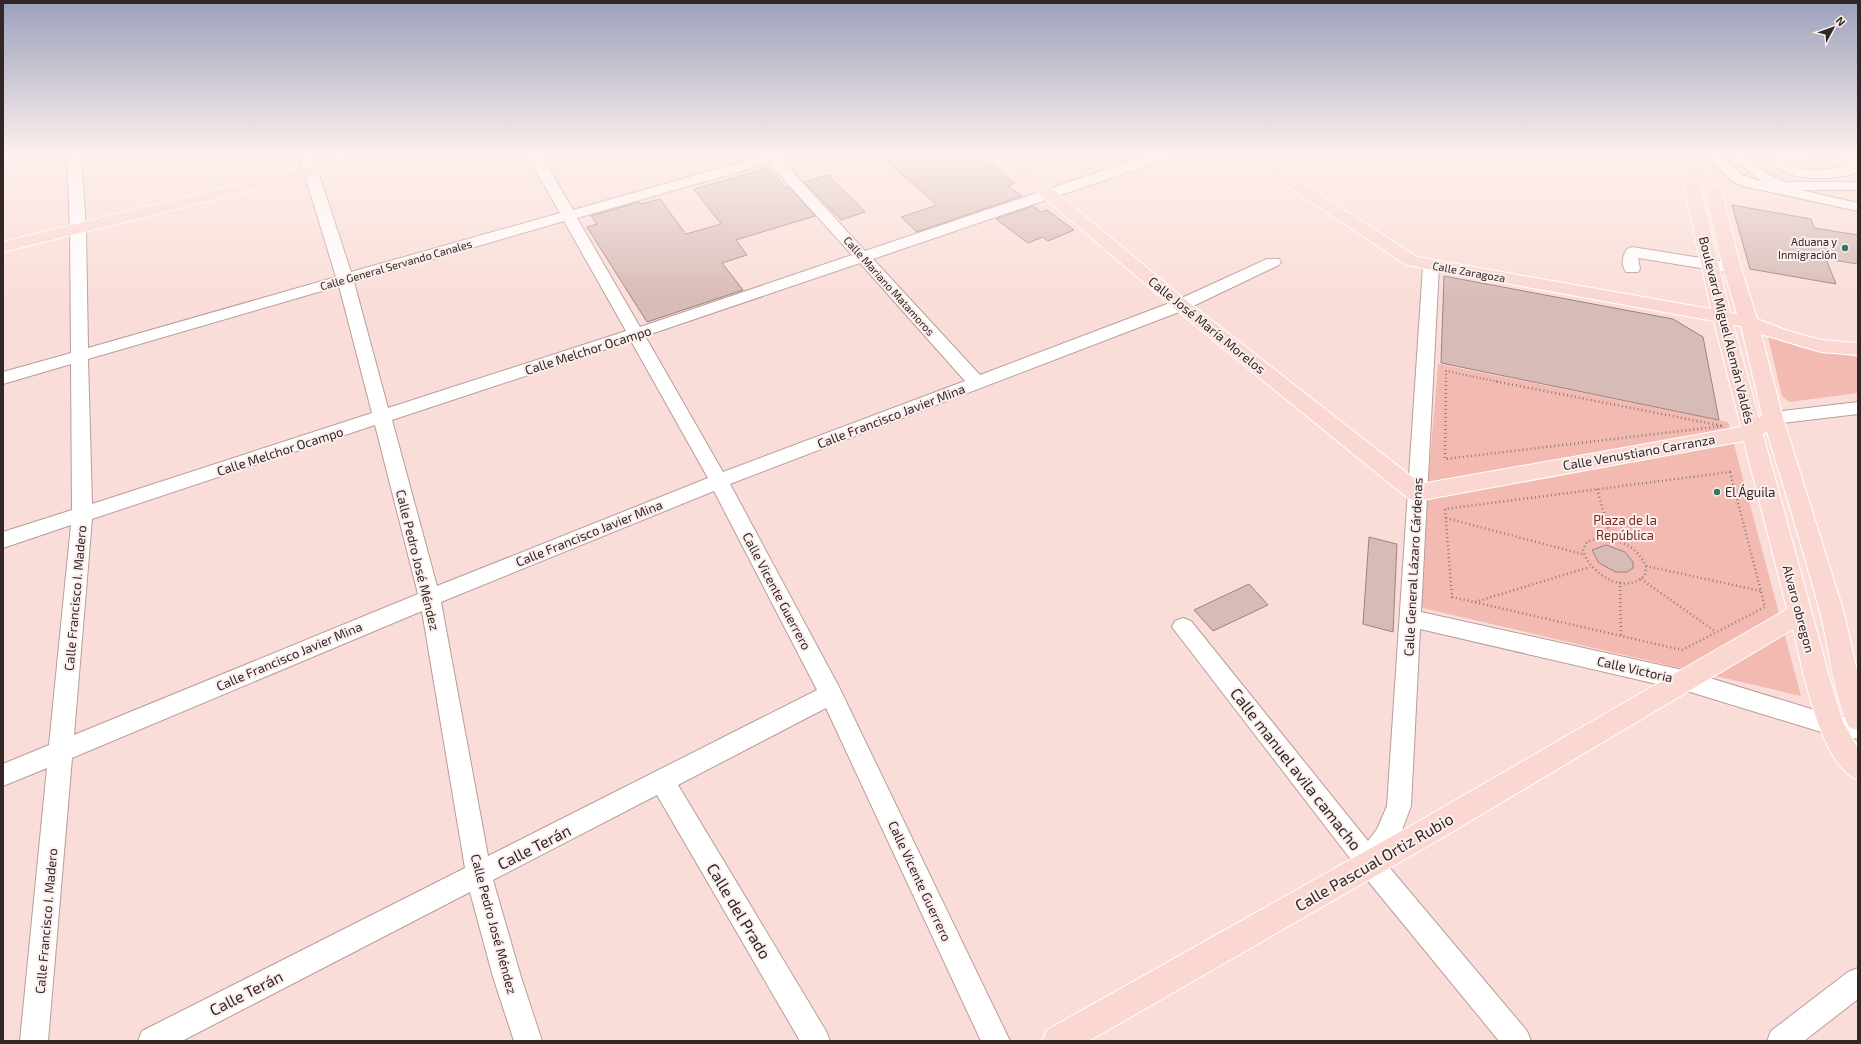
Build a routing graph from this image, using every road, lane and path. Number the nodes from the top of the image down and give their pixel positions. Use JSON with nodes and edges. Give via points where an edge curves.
{"nodes":[{"id":1,"x":77,"y":202,"type":"edge"},
{"id":2,"x":173,"y":202,"type":"edge"},
{"id":3,"x":320,"y":202,"type":"edge"},
{"id":4,"x":561,"y":202,"type":"edge"},
{"id":5,"x":617,"y":202,"type":"edge"},
{"id":6,"x":812,"y":202,"type":"edge"},
{"id":7,"x":1030,"y":202,"type":"edge"},
{"id":8,"x":1058,"y":202,"type":"edge"},
{"id":9,"x":1319,"y":202,"type":"edge"},
{"id":10,"x":1696,"y":202,"type":"edge"},
{"id":11,"x":1716,"y":202,"type":"edge"},
{"id":12,"x":1834,"y":202,"type":"edge"},
{"id":13,"x":1858,"y":207,"type":"edge"},
{"id":14,"x":569,"y":216,"type":"junction"},
{"id":15,"x":78,"y":229,"type":"junction"},
{"id":16,"x":3,"y":248,"type":"edge"},
{"id":17,"x":864,"y":258,"type":"junction"},
{"id":18,"x":1273,"y":262,"type":"dead end"},
{"id":19,"x":1711,"y":264,"type":"junction"},
{"id":20,"x":1431,"y":266,"type":"junction"},
{"id":21,"x":1732,"y":268,"type":"junction"},
{"id":22,"x":1632,"y":269,"type":"dead end"},
{"id":23,"x":345,"y":279,"type":"junction"},
{"id":24,"x":1181,"y":305,"type":"junction"},
{"id":25,"x":1722,"y":318,"type":"junction"},
{"id":26,"x":1749,"y":322,"type":"junction"},
{"id":27,"x":635,"y":334,"type":"junction"},
{"id":28,"x":1858,"y":350,"type":"edge"},
{"id":29,"x":79,"y":355,"type":"junction"},
{"id":30,"x":3,"y":378,"type":"edge"},
{"id":31,"x":977,"y":383,"type":"junction"},
{"id":32,"x":1858,"y":408,"type":"edge"},
{"id":33,"x":381,"y":418,"type":"junction"},
{"id":34,"x":1773,"y":418,"type":"junction"},
{"id":35,"x":1752,"y":432,"type":"junction"},
{"id":36,"x":1445,"y":459,"type":"joint"},
{"id":37,"x":719,"y":481,"type":"junction"},
{"id":38,"x":1597,"y":489,"type":"junction"},
{"id":39,"x":1417,"y":493,"type":"junction"},
{"id":40,"x":82,"y":514,"type":"junction"},
{"id":41,"x":1446,"y":518,"type":"junction"},
{"id":42,"x":1611,"y":538,"type":"junction"},
{"id":43,"x":3,"y":540,"type":"edge"},
{"id":44,"x":1582,"y":554,"type":"junction"},
{"id":45,"x":1646,"y":566,"type":"junction"},
{"id":46,"x":1590,"y":567,"type":"junction"},
{"id":47,"x":1641,"y":580,"type":"junction"},
{"id":48,"x":1620,"y":582,"type":"junction"},
{"id":49,"x":1761,"y":592,"type":"junction"},
{"id":50,"x":430,"y":598,"type":"junction"},
{"id":51,"x":1474,"y":602,"type":"junction"},
{"id":52,"x":1800,"y":613,"type":"junction"},
{"id":53,"x":1410,"y":618,"type":"junction"},
{"id":54,"x":1182,"y":627,"type":"dead end"},
{"id":55,"x":1716,"y":632,"type":"junction"},
{"id":56,"x":1621,"y":636,"type":"junction"},
{"id":57,"x":1687,"y":681,"type":"junction"},
{"id":58,"x":831,"y":694,"type":"junction"},
{"id":59,"x":1858,"y":719,"type":"edge"},
{"id":60,"x":1831,"y":725,"type":"junction"},
{"id":61,"x":1858,"y":730,"type":"edge"},
{"id":62,"x":61,"y":751,"type":"junction"},
{"id":63,"x":1856,"y":756,"type":"edge"},
{"id":64,"x":3,"y":775,"type":"edge"},
{"id":65,"x":662,"y":781,"type":"junction"},
{"id":66,"x":1370,"y":862,"type":"junction"},
{"id":67,"x":479,"y":875,"type":"junction"},
{"id":68,"x":1858,"y":982,"type":"edge"},
{"id":69,"x":34,"y":1041,"type":"edge"},
{"id":70,"x":152,"y":1041,"type":"edge"},
{"id":71,"x":528,"y":1041,"type":"edge"},
{"id":72,"x":816,"y":1041,"type":"edge"},
{"id":73,"x":996,"y":1041,"type":"edge"},
{"id":74,"x":1058,"y":1041,"type":"edge"},
{"id":75,"x":1517,"y":1041,"type":"edge"},
{"id":76,"x":1781,"y":1041,"type":"edge"}],
"edges":[{"from":1,"to":15,"type":"street","name":"Calle Francisco I. Madero"},
{"from":2,"to":15,"type":"main road"},
{"from":3,"to":23,"type":"street","name":"Calle Pedro José Méndez"},
{"from":4,"to":14,"type":"street","name":"Calle Vicente Guerrero"},
{"from":5,"to":14,"type":"street","name":"Calle General Servando Canales"},
{"from":6,"to":17,"type":"street","name":"Calle Mariano Matamoros"},
{"from":7,"to":17,"type":"street","name":"Calle Melchor Ocampo"},
{"from":8,"to":24,"type":"main road","name":"Calle José María Morelos"},
{"from":9,"to":20,"type":"main road","name":"Calle Zaragoza","via":[[1412,261]]},
{"from":10,"to":19,"type":"main road","name":"Boulevard Miguel Alemán Valdés"},
{"from":11,"to":21,"type":"main road","name":"Boulevard Miguel Alemán Valdés"},
{"from":12,"to":13,"type":"street"},
{"from":14,"to":23,"type":"street","name":"Calle General Servando Canales"},
{"from":14,"to":27,"type":"street","name":"Calle Vicente Guerrero"},
{"from":15,"to":16,"type":"main road"},
{"from":15,"to":29,"type":"street","name":"Calle Francisco I. Madero"},
{"from":17,"to":27,"type":"street","name":"Calle Melchor Ocampo"},
{"from":17,"to":31,"type":"street","name":"Calle Mariano Matamoros"},
{"from":18,"to":24,"type":"street","name":"Calle Francisco Javier Mina"},
{"from":19,"to":21,"type":"street"},
{"from":19,"to":22,"type":"street","via":[[1632,252]]},
{"from":19,"to":25,"type":"main road","name":"Boulevard Miguel Alemán Valdés"},
{"from":20,"to":25,"type":"main road","name":"Calle Zaragoza"},
{"from":20,"to":39,"type":"street","name":"Calle General Lázaro Cárdenas"},
{"from":21,"to":26,"type":"main road","name":"Boulevard Miguel Alemán Valdés"},
{"from":23,"to":29,"type":"street","name":"Calle General Servando Canales"},
{"from":23,"to":33,"type":"street","name":"Calle Pedro José Méndez"},
{"from":24,"to":31,"type":"street","name":"Calle Francisco Javier Mina"},
{"from":24,"to":39,"type":"main road","name":"Calle José María Morelos"},
{"from":25,"to":26,"type":"main road"},
{"from":25,"to":35,"type":"main road","name":"Boulevard Miguel Alemán Valdés"},
{"from":26,"to":28,"type":"main road","via":[[1781,335],[1821,346]]},
{"from":26,"to":34,"type":"main road","name":"Boulevard Miguel Alemán Valdés"},
{"from":27,"to":33,"type":"street","name":"Calle Melchor Ocampo"},
{"from":27,"to":37,"type":"street","name":"Calle Vicente Guerrero"},
{"from":29,"to":30,"type":"street","name":"Calle General Servando Canales"},
{"from":29,"to":40,"type":"street","name":"Calle Francisco I. Madero"},
{"from":31,"to":37,"type":"street","name":"Calle Francisco Javier Mina"},
{"from":32,"to":34,"type":"street","name":"Calle Venustiano Carranza"},
{"from":33,"to":40,"type":"street","name":"Calle Melchor Ocampo"},
{"from":33,"to":50,"type":"street","name":"Calle Pedro José Méndez"},
{"from":34,"to":35,"type":"main road","name":"Calle Venustiano Carranza"},
{"from":34,"to":59,"type":"main road","via":[[1832,613]]},
{"from":35,"to":39,"type":"main road","name":"Calle Venustiano Carranza"},
{"from":35,"to":52,"type":"main road","name":"Alvaro obregon"},
{"from":36,"to":36,"type":"path","via":[[1446,371],[1723,426],[1477,455]]},
{"from":37,"to":50,"type":"street","name":"Calle Francisco Javier Mina"},
{"from":37,"to":58,"type":"street","name":"Calle Vicente Guerrero"},
{"from":38,"to":41,"type":"path","via":[[1445,508]]},
{"from":38,"to":42,"type":"path"},
{"from":38,"to":49,"type":"path","via":[[1730,472]]},
{"from":39,"to":53,"type":"street","name":"Calle General Lázaro Cárdenas"},
{"from":40,"to":43,"type":"street","name":"Calle Melchor Ocampo"},
{"from":40,"to":62,"type":"street","name":"Calle Francisco I. Madero"},
{"from":41,"to":44,"type":"path"},
{"from":41,"to":51,"type":"path","via":[[1452,597]]},
{"from":42,"to":44,"type":"path","via":[[1592,538],[1585,542]]},
{"from":42,"to":45,"type":"path","via":[[1638,552]]},
{"from":44,"to":46,"type":"path"},
{"from":45,"to":47,"type":"path"},
{"from":45,"to":49,"type":"path"},
{"from":46,"to":48,"type":"path","via":[[1609,579]]},
{"from":46,"to":51,"type":"path"},
{"from":47,"to":48,"type":"path"},
{"from":47,"to":55,"type":"path"},
{"from":48,"to":56,"type":"path"},
{"from":49,"to":55,"type":"path","via":[[1765,607]]},
{"from":50,"to":62,"type":"street","name":"Calle Francisco Javier Mina"},
{"from":50,"to":67,"type":"street","name":"Calle Pedro José Méndez"},
{"from":51,"to":56,"type":"path"},
{"from":52,"to":57,"type":"main road","name":"Calle Pascual Ortiz Rubio"},
{"from":52,"to":60,"type":"main road","name":"Alvaro obregon"},
{"from":53,"to":57,"type":"street","name":"Calle Victoria"},
{"from":53,"to":66,"type":"street","name":"Calle General Lázaro Cárdenas","via":[[1399,806],[1387,837]]},
{"from":54,"to":66,"type":"street","name":"Calle manuel avila camacho"},
{"from":55,"to":56,"type":"path","via":[[1682,650]]},
{"from":57,"to":60,"type":"street","name":"Calle Victoria"},
{"from":57,"to":66,"type":"main road","name":"Calle Pascual Ortiz Rubio"},
{"from":58,"to":65,"type":"street","name":"Calle Terán"},
{"from":58,"to":73,"type":"street","name":"Calle Vicente Guerrero"},
{"from":60,"to":61,"type":"street","name":"Calle Victoria"},
{"from":60,"to":63,"type":"main road","name":"Alvaro obregon"},
{"from":62,"to":64,"type":"street","name":"Calle Francisco Javier Mina"},
{"from":62,"to":69,"type":"street","name":"Calle Francisco I. Madero"},
{"from":65,"to":67,"type":"street","name":"Calle Terán"},
{"from":65,"to":72,"type":"street","name":"Calle del Prado"},
{"from":66,"to":74,"type":"main road","name":"Calle Pascual Ortiz Rubio"},
{"from":66,"to":75,"type":"street","name":"Calle manuel avila camacho"},
{"from":67,"to":70,"type":"street","name":"Calle Terán"},
{"from":67,"to":71,"type":"street","name":"Calle Pedro José Méndez","via":[[507,977]]},
{"from":68,"to":76,"type":"street"}]}
